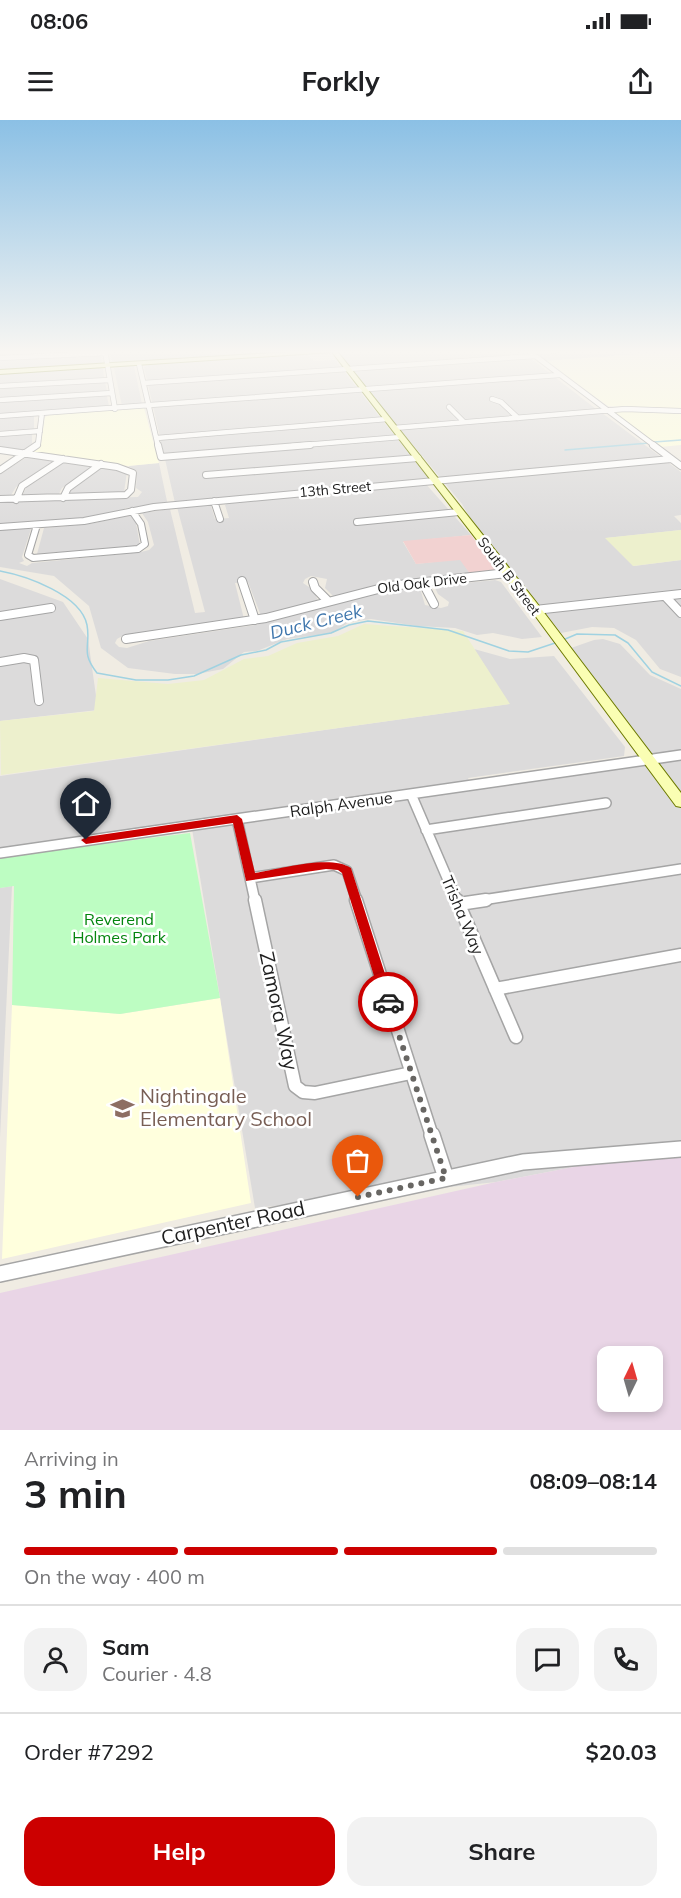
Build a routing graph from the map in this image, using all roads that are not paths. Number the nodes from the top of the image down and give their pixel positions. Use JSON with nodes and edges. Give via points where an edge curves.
{"nodes":[{"id":1,"x":58,"y":412,"type":"edge"},
{"id":2,"x":152,"y":412,"type":"edge"},
{"id":3,"x":382,"y":412,"type":"edge"},
{"id":4,"x":454,"y":412,"type":"edge"},
{"id":5,"x":512,"y":412,"type":"edge"},
{"id":6,"x":592,"y":412,"type":"edge"},
{"id":7,"x":608,"y":412,"type":"edge"},
{"id":8,"x":42,"y":413,"type":"junction"},
{"id":9,"x":0,"y":416,"type":"edge"},
{"id":10,"x":518,"y":418,"type":"junction"},
{"id":11,"x":387,"y":419,"type":"junction"},
{"id":12,"x":464,"y":422,"type":"junction"},
{"id":13,"x":394,"y":428,"type":"junction"},
{"id":14,"x":40,"y":431,"type":"junction"},
{"id":15,"x":0,"y":434,"type":"edge"},
{"id":16,"x":401,"y":437,"type":"junction"},
{"id":17,"x":157,"y":438,"type":"junction"},
{"id":18,"x":0,"y":450,"type":"edge"},
{"id":19,"x":26,"y":454,"type":"junction"},
{"id":20,"x":418,"y":458,"type":"junction"},
{"id":21,"x":63,"y":459,"type":"junction"},
{"id":22,"x":671,"y":459,"type":"junction"},
{"id":23,"x":101,"y":464,"type":"junction"},
{"id":24,"x":681,"y":466,"type":"edge"},
{"id":25,"x":205,"y":468,"type":"dead end"},
{"id":26,"x":0,"y":470,"type":"edge"},
{"id":27,"x":434,"y":480,"type":"junction"},
{"id":28,"x":63,"y":498,"type":"junction"},
{"id":29,"x":0,"y":499,"type":"edge"},
{"id":30,"x":15,"y":500,"type":"junction"},
{"id":31,"x":214,"y":501,"type":"junction"},
{"id":32,"x":132,"y":511,"type":"junction"},
{"id":33,"x":459,"y":512,"type":"junction"},
{"id":34,"x":220,"y":519,"type":"dead end"},
{"id":35,"x":357,"y":522,"type":"dead end"},
{"id":36,"x":37,"y":525,"type":"junction"},
{"id":37,"x":0,"y":527,"type":"edge"},
{"id":38,"x":507,"y":573,"type":"junction"},
{"id":39,"x":242,"y":581,"type":"dead end"},
{"id":40,"x":313,"y":582,"type":"dead end"},
{"id":41,"x":423,"y":583,"type":"junction"},
{"id":42,"x":681,"y":594,"type":"edge"},
{"id":43,"x":665,"y":596,"type":"junction"},
{"id":44,"x":327,"y":600,"type":"junction"},
{"id":45,"x":434,"y":604,"type":"dead end"},
{"id":46,"x":51,"y":608,"type":"dead end"},
{"id":47,"x":535,"y":610,"type":"junction"},
{"id":48,"x":681,"y":613,"type":"edge"},
{"id":49,"x":0,"y":616,"type":"edge"},
{"id":50,"x":255,"y":620,"type":"junction"},
{"id":51,"x":126,"y":639,"type":"dead end"},
{"id":52,"x":0,"y":662,"type":"edge"},
{"id":53,"x":39,"y":701,"type":"dead end"},
{"id":54,"x":681,"y":755,"type":"edge"},
{"id":55,"x":648,"y":759,"type":"junction"},
{"id":56,"x":411,"y":794,"type":"junction"},
{"id":57,"x":606,"y":803,"type":"dead end"},
{"id":58,"x":681,"y":803,"type":"edge"},
{"id":59,"x":237,"y":819,"type":"junction"},
{"id":60,"x":426,"y":830,"type":"junction"},
{"id":61,"x":0,"y":852,"type":"edge"},
{"id":62,"x":681,"y":869,"type":"edge"},
{"id":63,"x":250,"y":878,"type":"junction"},
{"id":64,"x":459,"y":904,"type":"junction"},
{"id":65,"x":681,"y":955,"type":"edge"},
{"id":66,"x":495,"y":989,"type":"junction"},
{"id":67,"x":516,"y":1037,"type":"dead end"},
{"id":68,"x":411,"y":1073,"type":"junction"},
{"id":69,"x":681,"y":1149,"type":"edge"},
{"id":70,"x":446,"y":1178,"type":"junction"},
{"id":71,"x":0,"y":1274,"type":"edge"}],
"edges":[{"from":1,"to":8,"type":"street"},
{"from":2,"to":17,"type":"street"},
{"from":3,"to":11,"type":"street","name":"South B Street"},
{"from":4,"to":12,"type":"street"},
{"from":5,"to":10,"type":"street"},
{"from":6,"to":10,"type":"street"},
{"from":7,"to":22,"type":"street"},
{"from":8,"to":9,"type":"street"},
{"from":8,"to":14,"type":"street"},
{"from":10,"to":12,"type":"street"},
{"from":11,"to":13,"type":"street","name":"South B Street"},
{"from":11,"to":17,"type":"street"},
{"from":12,"to":13,"type":"street"},
{"from":13,"to":16,"type":"street","name":"South B Street"},
{"from":14,"to":15,"type":"street"},
{"from":14,"to":19,"type":"street","via":[[38,444]]},
{"from":16,"to":17,"type":"street","via":[[161,457]]},
{"from":16,"to":20,"type":"street","name":"South B Street"},
{"from":18,"to":19,"type":"street"},
{"from":19,"to":21,"type":"street"},
{"from":19,"to":26,"type":"street"},
{"from":20,"to":25,"type":"street","via":[[207,478]]},
{"from":20,"to":27,"type":"street","name":"South B Street"},
{"from":21,"to":23,"type":"street"},
{"from":21,"to":30,"type":"street","via":[[22,486]]},
{"from":22,"to":24,"type":"street"},
{"from":22,"to":27,"type":"street","name":"13th Street"},
{"from":23,"to":28,"type":"street","via":[[68,488]]},
{"from":23,"to":28,"type":"street","via":[[132,471],[128,495]]},
{"from":27,"to":31,"type":"street","name":"13th Street"},
{"from":27,"to":33,"type":"street","name":"South B Street"},
{"from":28,"to":30,"type":"street"},
{"from":29,"to":30,"type":"street"},
{"from":31,"to":32,"type":"street","name":"13th Street"},
{"from":31,"to":34,"type":"street"},
{"from":32,"to":36,"type":"street","name":"13th Street"},
{"from":32,"to":36,"type":"street","via":[[141,524],[145,544],[138,549],[33,558],[28,555]]},
{"from":33,"to":35,"type":"street"},
{"from":33,"to":38,"type":"street","name":"South B Street"},
{"from":36,"to":37,"type":"street","name":"13th Street"},
{"from":38,"to":41,"type":"street","name":"Old Oak Drive"},
{"from":38,"to":47,"type":"street","name":"South B Street"},
{"from":39,"to":50,"type":"street"},
{"from":40,"to":44,"type":"street"},
{"from":41,"to":44,"type":"street","name":"Old Oak Drive"},
{"from":41,"to":45,"type":"street"},
{"from":42,"to":43,"type":"street"},
{"from":43,"to":47,"type":"street"},
{"from":43,"to":48,"type":"street"},
{"from":44,"to":50,"type":"street","name":"Old Oak Drive"},
{"from":46,"to":49,"type":"street"},
{"from":47,"to":55,"type":"street","name":"South B Street"},
{"from":50,"to":51,"type":"street","name":"Old Oak Drive"},
{"from":52,"to":53,"type":"street","via":[[34,660]]},
{"from":54,"to":55,"type":"street","name":"Ralph Avenue"},
{"from":55,"to":56,"type":"street","name":"Ralph Avenue"},
{"from":55,"to":58,"type":"street","name":"South B Street"},
{"from":56,"to":59,"type":"street","name":"Ralph Avenue"},
{"from":56,"to":60,"type":"street","name":"Trisha Way"},
{"from":57,"to":60,"type":"street"},
{"from":59,"to":61,"type":"street","name":"Ralph Avenue"},
{"from":59,"to":63,"type":"street","name":"Zamora Way"},
{"from":60,"to":64,"type":"street","name":"Trisha Way"},
{"from":62,"to":64,"type":"street"},
{"from":63,"to":68,"type":"street","via":[[333,865],[345,869]]},
{"from":63,"to":68,"type":"street","name":"Zamora Way","via":[[295,1086],[315,1094]]},
{"from":64,"to":66,"type":"street","name":"Trisha Way"},
{"from":65,"to":66,"type":"street"},
{"from":66,"to":67,"type":"street","name":"Trisha Way"},
{"from":68,"to":70,"type":"street"},
{"from":69,"to":70,"type":"street","name":"Carpenter Road","via":[[523,1162]]},
{"from":70,"to":71,"type":"street","name":"Carpenter Road"}]}
